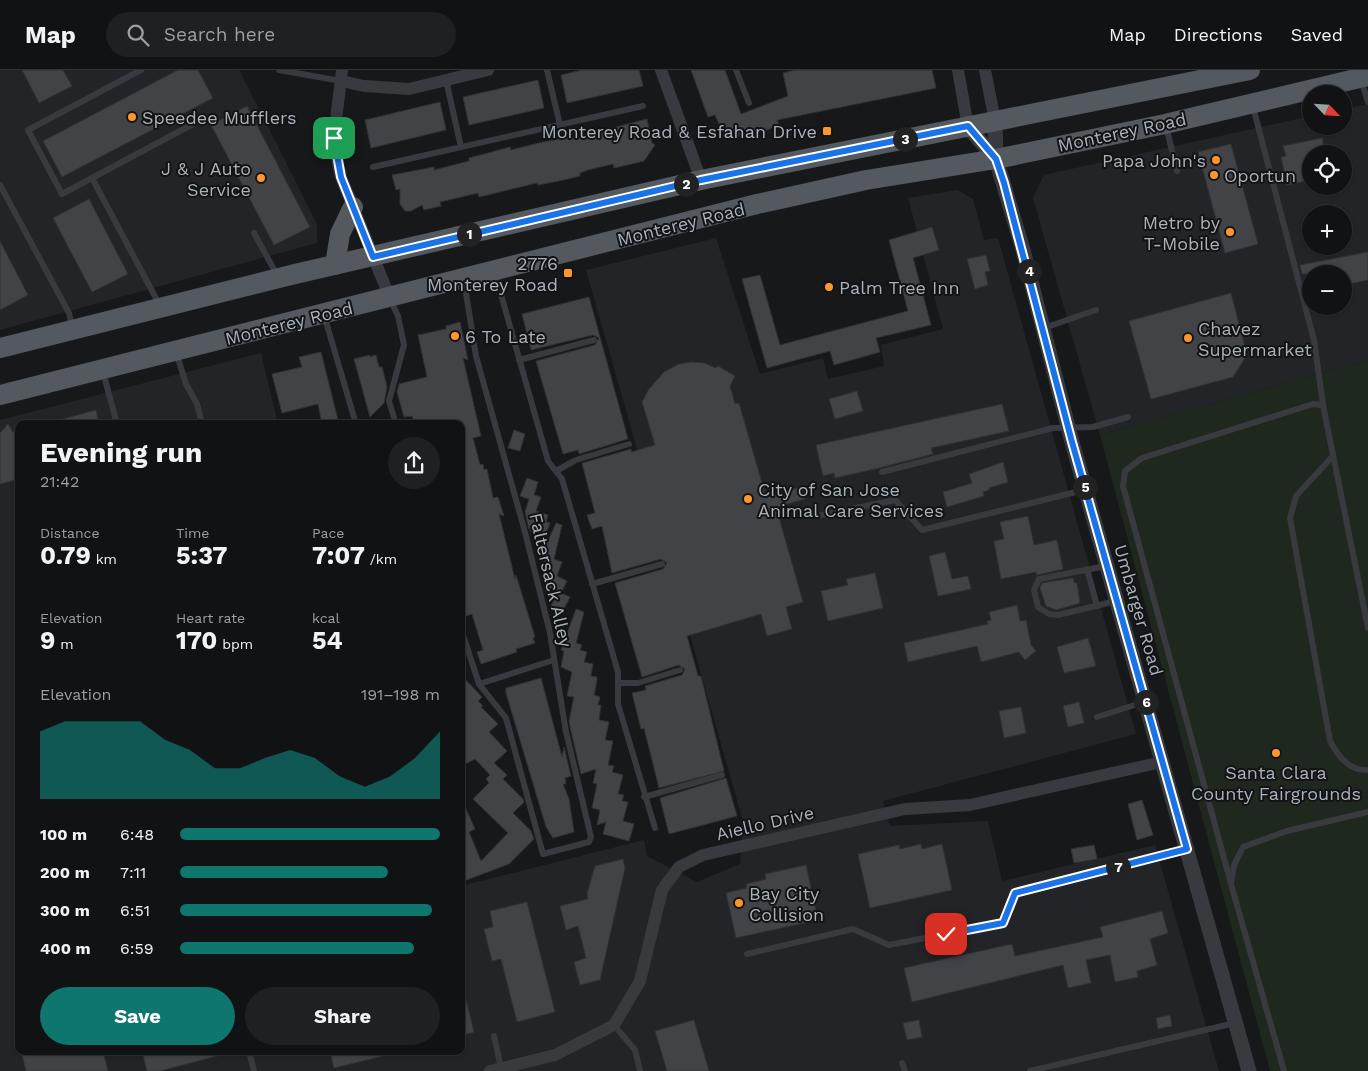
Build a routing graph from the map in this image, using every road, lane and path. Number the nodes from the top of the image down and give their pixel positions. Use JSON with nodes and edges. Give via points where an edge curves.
{"nodes":[{"id":1,"x":141,"y":70,"type":"edge"},
{"id":2,"x":280,"y":70,"type":"edge"},
{"id":3,"x":488,"y":70,"type":"edge"},
{"id":4,"x":547,"y":70,"type":"edge"},
{"id":5,"x":661,"y":70,"type":"edge"},
{"id":6,"x":736,"y":70,"type":"edge"},
{"id":7,"x":958,"y":70,"type":"edge"},
{"id":8,"x":985,"y":70,"type":"edge"},
{"id":9,"x":1250,"y":70,"type":"edge"},
{"id":10,"x":341,"y":76,"type":"edge"},
{"id":11,"x":1364,"y":77,"type":"edge"},
{"id":12,"x":446,"y":80,"type":"junction"},
{"id":13,"x":1368,"y":102,"type":"edge"},
{"id":14,"x":749,"y":103,"type":"dead end"},
{"id":15,"x":1252,"y":103,"type":"junction"},
{"id":16,"x":643,"y":106,"type":"dead end"},
{"id":17,"x":995,"y":121,"type":"junction"},
{"id":18,"x":195,"y":122,"type":"dead end"},
{"id":19,"x":1165,"y":124,"type":"junction"},
{"id":20,"x":560,"y":125,"type":"junction"},
{"id":21,"x":968,"y":126,"type":"junction"},
{"id":22,"x":461,"y":147,"type":"junction"},
{"id":23,"x":996,"y":159,"type":"junction"},
{"id":24,"x":373,"y":166,"type":"dead end"},
{"id":25,"x":1178,"y":171,"type":"dead end"},
{"id":26,"x":92,"y":178,"type":"junction"},
{"id":27,"x":701,"y":180,"type":"junction"},
{"id":28,"x":0,"y":185,"type":"edge"},
{"id":29,"x":353,"y":207,"type":"junction"},
{"id":30,"x":254,"y":232,"type":"dead end"},
{"id":31,"x":373,"y":257,"type":"junction"},
{"id":32,"x":335,"y":265,"type":"junction"},
{"id":33,"x":494,"y":272,"type":"junction"},
{"id":34,"x":278,"y":278,"type":"junction"},
{"id":35,"x":463,"y":280,"type":"junction"},
{"id":36,"x":390,"y":298,"type":"junction"},
{"id":37,"x":161,"y":308,"type":"junction"},
{"id":38,"x":1096,"y":310,"type":"dead end"},
{"id":39,"x":324,"y":314,"type":"junction"},
{"id":40,"x":1044,"y":328,"type":"junction"},
{"id":41,"x":73,"y":330,"type":"junction"},
{"id":42,"x":594,"y":340,"type":"dead end"},
{"id":43,"x":0,"y":348,"type":"edge"},
{"id":44,"x":176,"y":351,"type":"junction"},
{"id":45,"x":519,"y":360,"type":"junction"},
{"id":46,"x":102,"y":370,"type":"junction"},
{"id":47,"x":0,"y":395,"type":"edge"},
{"id":48,"x":1323,"y":405,"type":"junction"},
{"id":49,"x":1128,"y":417,"type":"dead end"},
{"id":50,"x":116,"y":420,"type":"edge"},
{"id":51,"x":201,"y":420,"type":"edge"},
{"id":52,"x":355,"y":420,"type":"edge"},
{"id":53,"x":395,"y":420,"type":"edge"},
{"id":54,"x":1069,"y":428,"type":"junction"},
{"id":55,"x":629,"y":444,"type":"dead end"},
{"id":56,"x":1332,"y":457,"type":"junction"},
{"id":57,"x":556,"y":471,"type":"junction"},
{"id":58,"x":882,"y":472,"type":"dead end"},
{"id":59,"x":1086,"y":490,"type":"junction"},
{"id":60,"x":821,"y":515,"type":"dead end"},
{"id":61,"x":662,"y":564,"type":"dead end"},
{"id":62,"x":1107,"y":566,"type":"junction"},
{"id":63,"x":1087,"y":569,"type":"junction"},
{"id":64,"x":592,"y":584,"type":"junction"},
{"id":65,"x":1117,"y":601,"type":"junction"},
{"id":66,"x":1097,"y":606,"type":"junction"},
{"id":67,"x":1368,"y":628,"type":"edge"},
{"id":68,"x":465,"y":641,"type":"edge"},
{"id":69,"x":554,"y":660,"type":"junction"},
{"id":70,"x":680,"y":670,"type":"dead end"},
{"id":71,"x":479,"y":684,"type":"junction"},
{"id":72,"x":620,"y":684,"type":"junction"},
{"id":73,"x":1146,"y":702,"type":"junction"},
{"id":74,"x":1097,"y":717,"type":"dead end"},
{"id":75,"x":1162,"y":762,"type":"junction"},
{"id":76,"x":1368,"y":770,"type":"edge"},
{"id":77,"x":722,"y":775,"type":"dead end"},
{"id":78,"x":644,"y":797,"type":"junction"},
{"id":79,"x":1368,"y":812,"type":"edge"},
{"id":80,"x":655,"y":828,"type":"dead end"},
{"id":81,"x":1187,"y":849,"type":"junction"},
{"id":82,"x":1232,"y":884,"type":"junction"},
{"id":83,"x":747,"y":954,"type":"dead end"},
{"id":84,"x":1235,"y":1023,"type":"junction"},
{"id":85,"x":614,"y":1025,"type":"junction"},
{"id":86,"x":494,"y":1036,"type":"dead end"},
{"id":87,"x":250,"y":1055,"type":"edge"},
{"id":88,"x":902,"y":1063,"type":"dead end"},
{"id":89,"x":515,"y":1068,"type":"edge"},
{"id":90,"x":495,"y":1070,"type":"edge"},
{"id":91,"x":254,"y":1071,"type":"edge"},
{"id":92,"x":640,"y":1071,"type":"edge"},
{"id":93,"x":905,"y":1071,"type":"edge"},
{"id":94,"x":1030,"y":1071,"type":"edge"},
{"id":95,"x":1248,"y":1071,"type":"edge"},
{"id":96,"x":1284,"y":1071,"type":"edge"}],
"edges":[{"from":1,"to":26,"type":"lane","via":[[28,130],[62,194]]},
{"from":2,"to":10,"type":"lane"},
{"from":3,"to":12,"type":"street"},
{"from":4,"to":20,"type":"lane"},
{"from":5,"to":27,"type":"street"},
{"from":6,"to":14,"type":"lane"},
{"from":7,"to":21,"type":"street"},
{"from":8,"to":17,"type":"street"},
{"from":9,"to":17,"type":"main road","name":"Monterey Road"},
{"from":10,"to":12,"type":"street","via":[[364,86],[409,89]]},
{"from":10,"to":29,"type":"street","via":[[335,151]]},
{"from":11,"to":13,"type":"lane"},
{"from":11,"to":15,"type":"main road","name":"Monterey Road"},
{"from":12,"to":22,"type":"lane"},
{"from":15,"to":19,"type":"main road","name":"Monterey Road"},
{"from":15,"to":48,"type":"lane","via":[[1314,340]]},
{"from":16,"to":20,"type":"lane"},
{"from":17,"to":21,"type":"main road","name":"Monterey Road"},
{"from":17,"to":23,"type":"street"},
{"from":18,"to":26,"type":"lane"},
{"from":19,"to":23,"type":"main road","name":"Monterey Road"},
{"from":19,"to":25,"type":"lane"},
{"from":20,"to":22,"type":"lane"},
{"from":21,"to":23,"type":"street"},
{"from":21,"to":27,"type":"main road","name":"Monterey Road"},
{"from":22,"to":24,"type":"lane"},
{"from":23,"to":33,"type":"main road","name":"Monterey Road","via":[[866,180],[757,204]]},
{"from":23,"to":40,"type":"street","name":"Umbarger Road"},
{"from":26,"to":37,"type":"lane"},
{"from":27,"to":31,"type":"main road","name":"Monterey Road"},
{"from":28,"to":41,"type":"lane","via":[[69,313]]},
{"from":29,"to":31,"type":"street"},
{"from":29,"to":32,"type":"main road","via":[[340,234]]},
{"from":30,"to":34,"type":"lane"},
{"from":31,"to":32,"type":"main road","name":"Monterey Road"},
{"from":31,"to":36,"type":"street"},
{"from":32,"to":34,"type":"main road","name":"Monterey Road"},
{"from":33,"to":35,"type":"main road","name":"Monterey Road"},
{"from":33,"to":45,"type":"lane"},
{"from":34,"to":37,"type":"main road","name":"Monterey Road"},
{"from":35,"to":36,"type":"main road","name":"Monterey Road"},
{"from":35,"to":69,"type":"lane","name":"Faltersack Alley","via":[[476,356],[525,532]]},
{"from":36,"to":39,"type":"main road","name":"Monterey Road"},
{"from":36,"to":53,"type":"lane","via":[[398,316],[404,345],[389,401]]},
{"from":37,"to":41,"type":"main road","name":"Monterey Road"},
{"from":38,"to":40,"type":"lane"},
{"from":39,"to":44,"type":"main road","name":"Monterey Road"},
{"from":39,"to":52,"type":"lane"},
{"from":40,"to":54,"type":"street","name":"Umbarger Road"},
{"from":41,"to":43,"type":"main road","name":"Monterey Road"},
{"from":42,"to":45,"type":"lane"},
{"from":44,"to":46,"type":"main road","name":"Monterey Road"},
{"from":44,"to":51,"type":"lane"},
{"from":45,"to":57,"type":"lane","via":[[548,461]]},
{"from":46,"to":47,"type":"main road","name":"Monterey Road"},
{"from":46,"to":50,"type":"lane"},
{"from":48,"to":56,"type":"lane"},
{"from":48,"to":82,"type":"lane","via":[[1313,404],[1142,458],[1125,471],[1122,486]]},
{"from":49,"to":54,"type":"lane","via":[[1093,427]]},
{"from":54,"to":58,"type":"lane","via":[[1053,428]]},
{"from":54,"to":59,"type":"street","name":"Umbarger Road"},
{"from":55,"to":57,"type":"lane","via":[[576,460]]},
{"from":56,"to":67,"type":"lane"},
{"from":56,"to":76,"type":"lane","via":[[1296,496],[1290,518],[1330,741],[1338,756],[1350,766]]},
{"from":57,"to":64,"type":"lane","via":[[562,479]]},
{"from":59,"to":60,"type":"lane","via":[[922,530],[896,500]]},
{"from":59,"to":62,"type":"street","name":"Umbarger Road"},
{"from":61,"to":64,"type":"lane"},
{"from":62,"to":63,"type":"lane"},
{"from":62,"to":65,"type":"street","name":"Umbarger Road"},
{"from":63,"to":66,"type":"lane"},
{"from":63,"to":66,"type":"lane","via":[[1039,579],[1034,590],[1038,607],[1058,615]]},
{"from":64,"to":72,"type":"lane"},
{"from":65,"to":66,"type":"lane"},
{"from":65,"to":73,"type":"street","name":"Umbarger Road"},
{"from":68,"to":71,"type":"lane"},
{"from":69,"to":71,"type":"lane"},
{"from":69,"to":71,"type":"lane","name":"Faltersack Alley","via":[[566,732],[591,837],[584,844],[543,854],[506,718]]},
{"from":70,"to":72,"type":"lane","via":[[638,683]]},
{"from":72,"to":78,"type":"lane","via":[[618,704]]},
{"from":73,"to":74,"type":"lane"},
{"from":73,"to":75,"type":"street","name":"Umbarger Road"},
{"from":75,"to":81,"type":"street","name":"Umbarger Road"},
{"from":75,"to":85,"type":"street","name":"Aiello Drive","via":[[970,806],[905,809],[702,855],[680,867],[662,890],[640,981]]},
{"from":77,"to":78,"type":"lane"},
{"from":78,"to":80,"type":"lane"},
{"from":79,"to":82,"type":"lane","via":[[1288,831],[1243,846],[1234,865]]},
{"from":81,"to":83,"type":"lane","via":[[1015,893],[1003,923],[889,945],[852,929]]},
{"from":81,"to":84,"type":"street","name":"Umbarger Road"},
{"from":82,"to":96,"type":"lane"},
{"from":84,"to":94,"type":"lane"},
{"from":84,"to":95,"type":"street","name":"Umbarger Road"},
{"from":85,"to":89,"type":"street","via":[[555,1055]]},
{"from":85,"to":92,"type":"lane","via":[[635,1050]]},
{"from":86,"to":90,"type":"lane"},
{"from":87,"to":91,"type":"lane"},
{"from":88,"to":93,"type":"lane"},
{"from":89,"to":90,"type":"street"}]}
